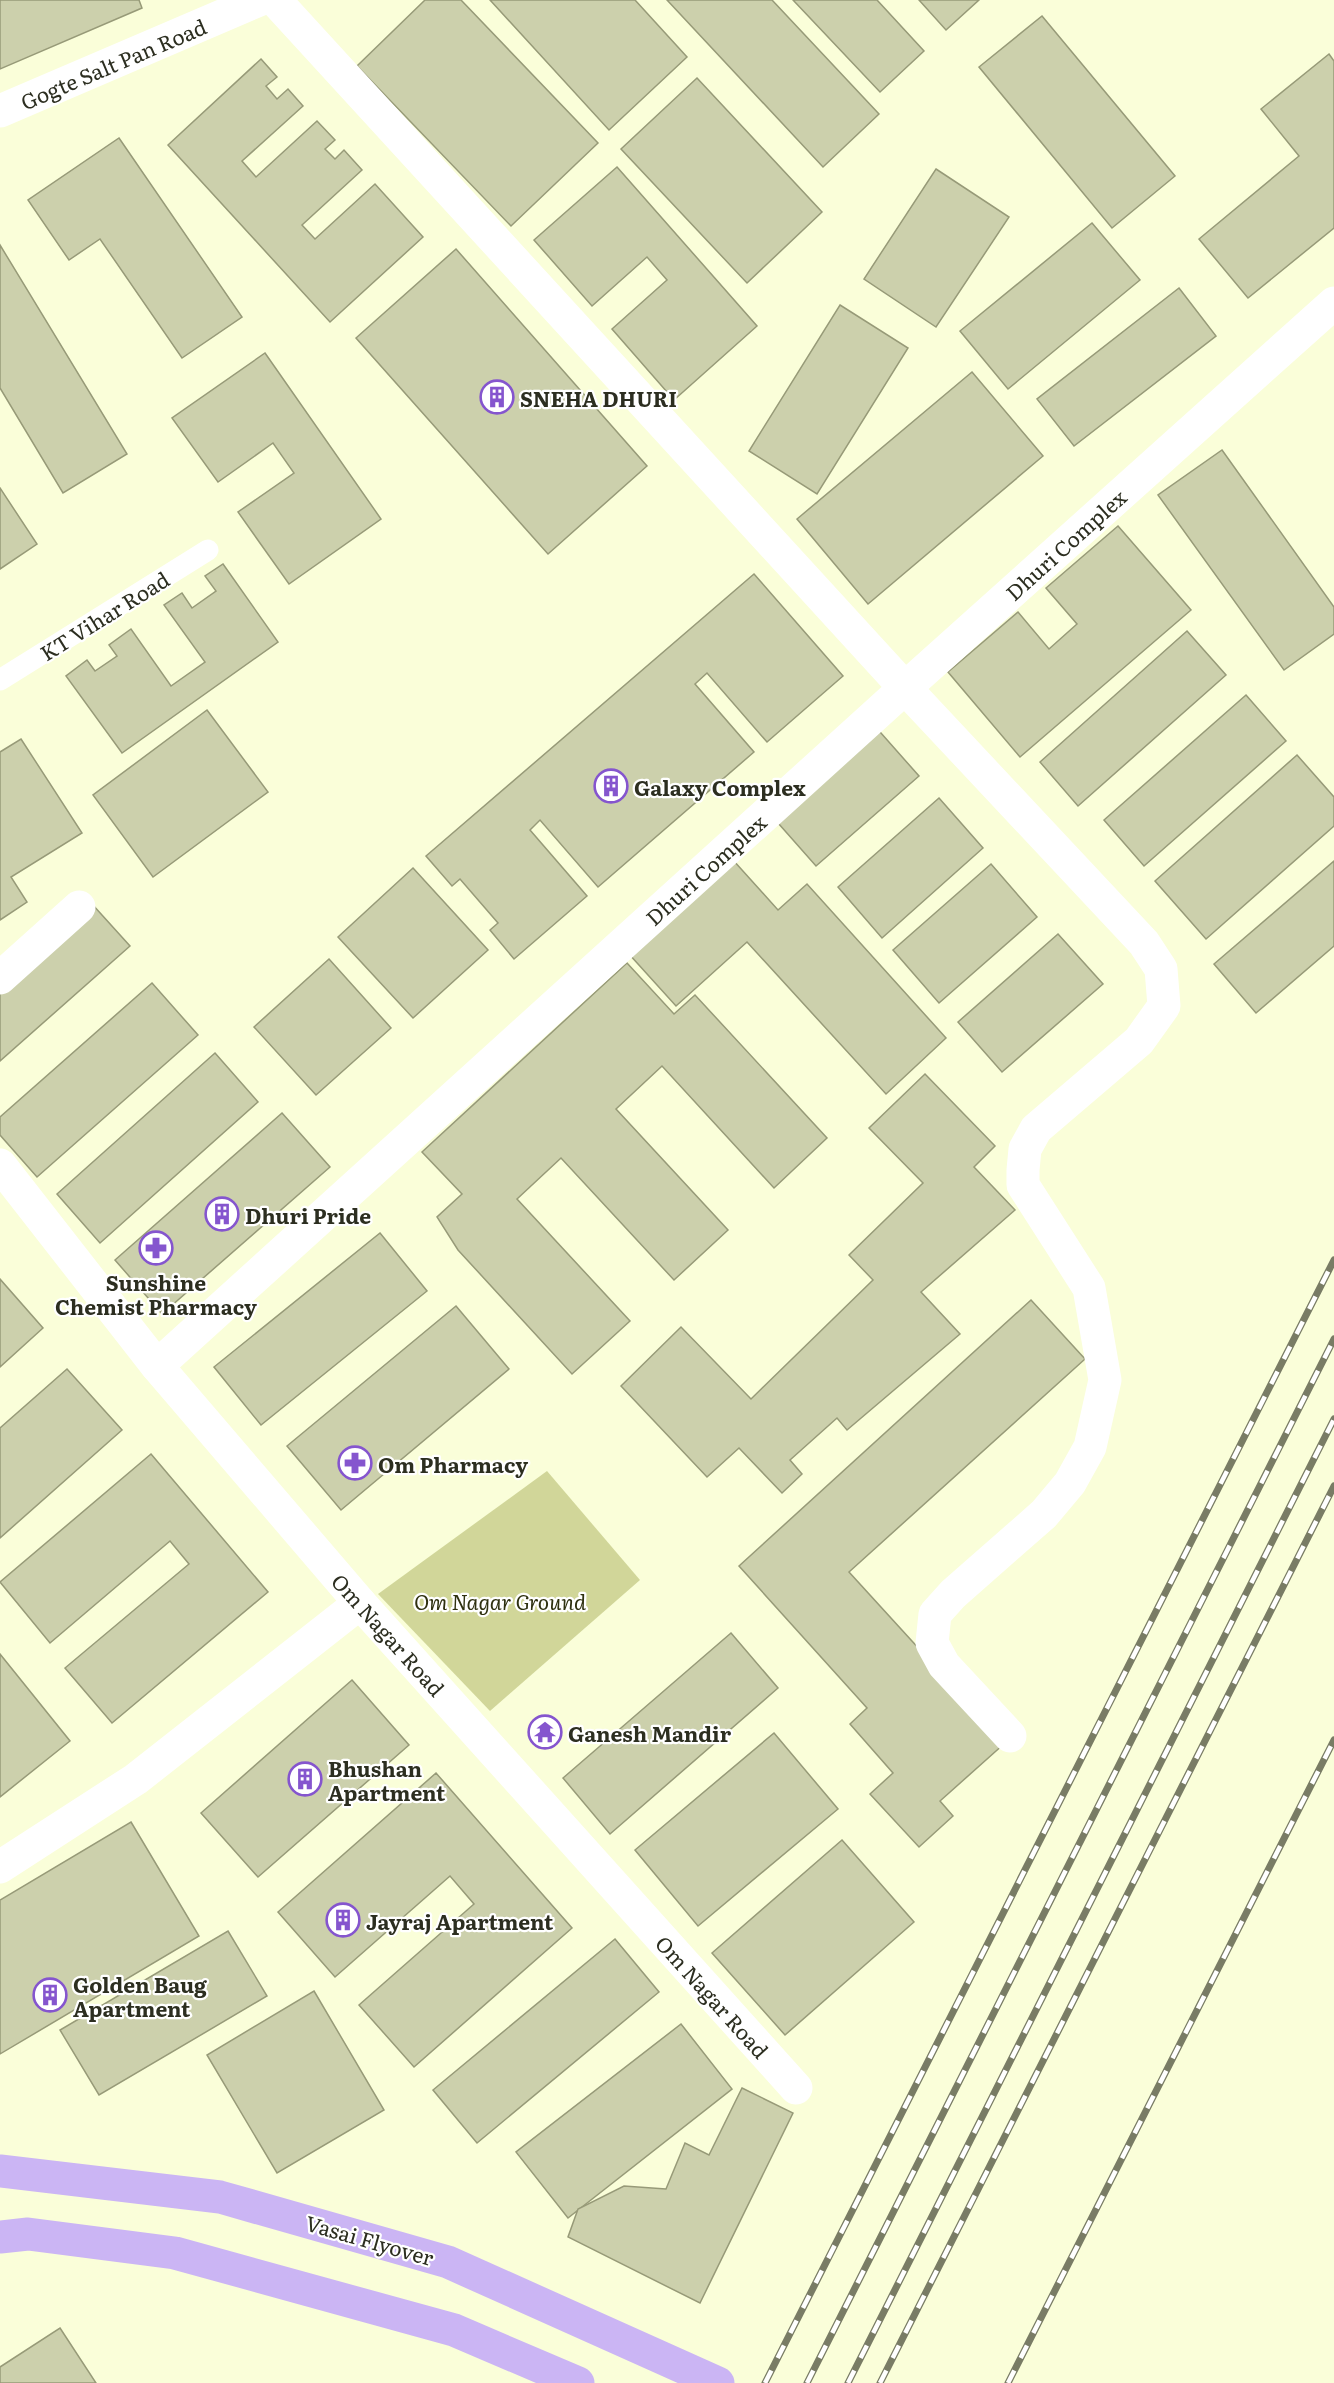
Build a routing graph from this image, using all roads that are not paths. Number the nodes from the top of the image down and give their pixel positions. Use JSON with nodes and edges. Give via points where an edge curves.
{"nodes":[{"id":1,"x":259,"y":0,"type":"edge"},
{"id":2,"x":275,"y":0,"type":"edge"},
{"id":3,"x":0,"y":111,"type":"edge"},
{"id":4,"x":1334,"y":303,"type":"edge"},
{"id":5,"x":208,"y":550,"type":"dead end"},
{"id":6,"x":0,"y":680,"type":"edge"},
{"id":7,"x":905,"y":688,"type":"junction"},
{"id":8,"x":79,"y":907,"type":"dead end"},
{"id":9,"x":0,"y":978,"type":"edge"},
{"id":10,"x":0,"y":1165,"type":"edge"},
{"id":11,"x":158,"y":1366,"type":"junction"},
{"id":12,"x":360,"y":1603,"type":"junction"},
{"id":13,"x":1010,"y":1736,"type":"dead end"},
{"id":14,"x":0,"y":1866,"type":"edge"},
{"id":15,"x":796,"y":2088,"type":"dead end"},
{"id":16,"x":0,"y":2171,"type":"edge"},
{"id":17,"x":0,"y":2237,"type":"edge"},
{"id":18,"x":578,"y":2383,"type":"edge"},
{"id":19,"x":718,"y":2383,"type":"edge"}],
"edges":[{"from":1,"to":3,"type":"street","name":"Gogte Salt Pan Road"},
{"from":2,"to":7,"type":"street"},
{"from":4,"to":7,"type":"street","name":"Dhuri Complex"},
{"from":5,"to":6,"type":"lane","name":"KT Vihar Road"},
{"from":7,"to":11,"type":"street","name":"Dhuri Complex"},
{"from":7,"to":13,"type":"street","via":[[1144,942],[1161,969],[1164,1006],[1139,1041],[1036,1129],[1025,1149],[1023,1185],[1089,1288],[1106,1380],[1090,1447],[1070,1483],[1044,1514],[935,1614],[932,1643],[944,1665]]},
{"from":8,"to":9,"type":"street"},
{"from":10,"to":11,"type":"street","name":"Om Nagar Road"},
{"from":11,"to":12,"type":"street","name":"Om Nagar Road"},
{"from":12,"to":14,"type":"street","via":[[136,1779]]},
{"from":12,"to":15,"type":"street","name":"Om Nagar Road"},
{"from":16,"to":19,"type":"main road","name":"Vasai Flyover","via":[[220,2197],[448,2262]]},
{"from":17,"to":18,"type":"main road","via":[[28,2234],[175,2253],[454,2330]]}]}
